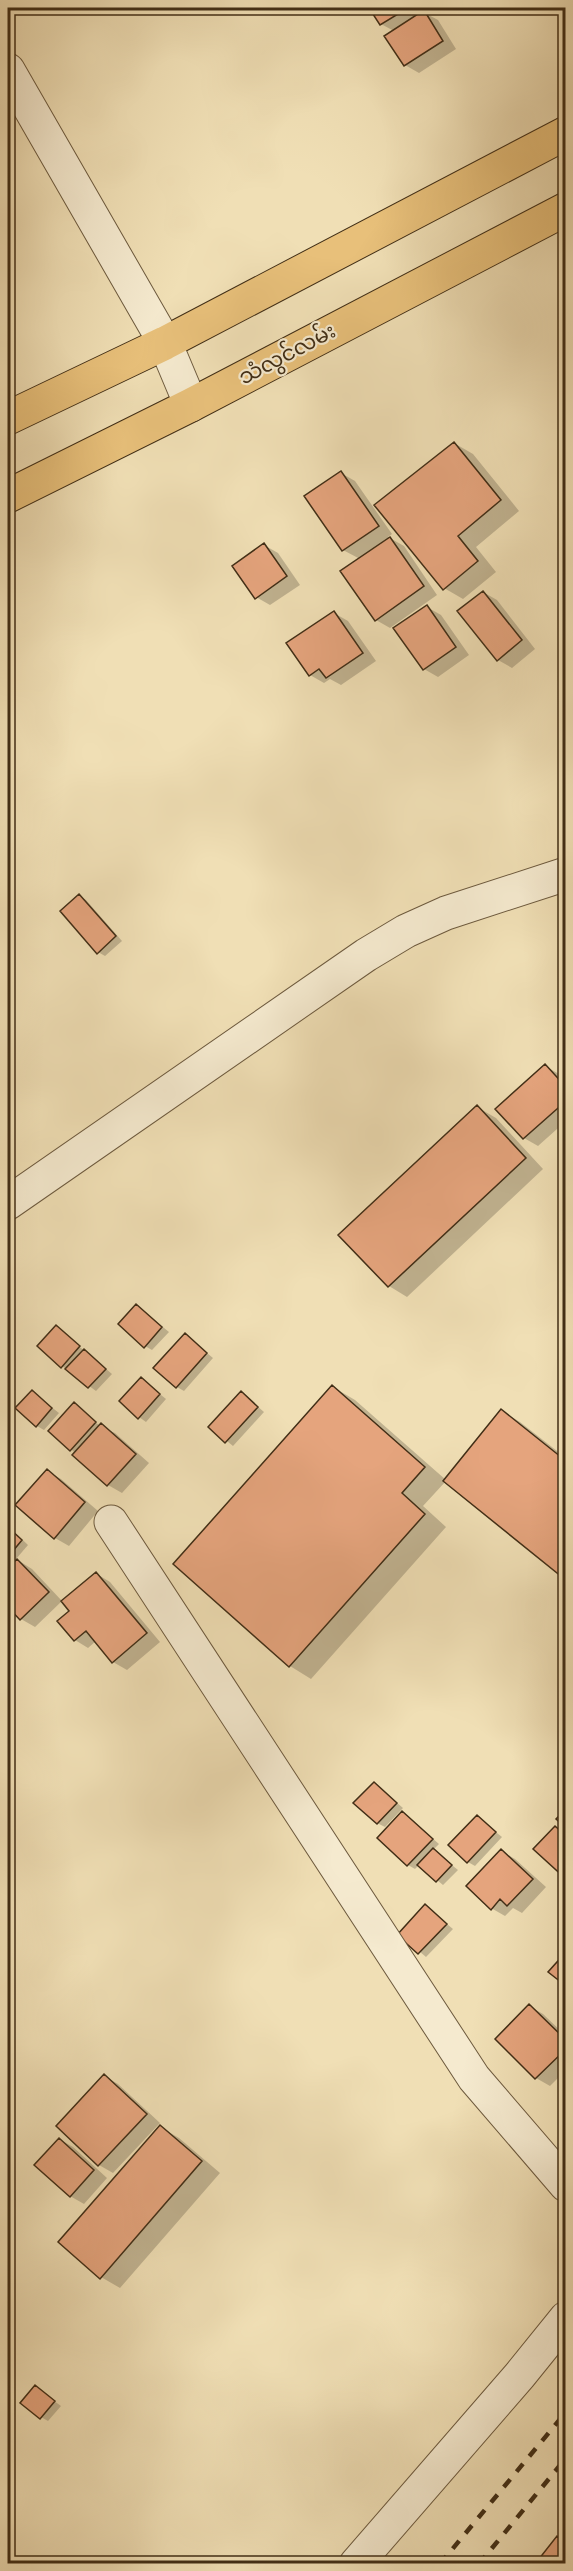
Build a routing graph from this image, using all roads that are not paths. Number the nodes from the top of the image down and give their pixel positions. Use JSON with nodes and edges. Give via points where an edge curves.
{"nodes":[{"id":1,"x":8,"y":70,"type":"edge"},
{"id":2,"x":566,"y":133,"type":"edge"},
{"id":3,"x":566,"y":209,"type":"edge"},
{"id":4,"x":165,"y":343,"type":"junction"},
{"id":5,"x":191,"y":405,"type":"junction"},
{"id":6,"x":8,"y":418,"type":"edge"},
{"id":7,"x":8,"y":496,"type":"edge"},
{"id":8,"x":566,"y":874,"type":"edge"},
{"id":9,"x":8,"y":1203,"type":"edge"},
{"id":10,"x":111,"y":1522,"type":"dead end"},
{"id":11,"x":566,"y":2185,"type":"edge"},
{"id":12,"x":566,"y":2318,"type":"edge"},
{"id":13,"x":356,"y":2564,"type":"edge"}],
"edges":[{"from":1,"to":4,"type":"street"},
{"from":2,"to":4,"type":"main road"},
{"from":3,"to":5,"type":"main road","name":"သံလွင်လမ်း"},
{"from":4,"to":5,"type":"street"},
{"from":4,"to":6,"type":"main road"},
{"from":5,"to":7,"type":"main road","name":"သံလွင်လမ်း"},
{"from":8,"to":9,"type":"street","via":[[485,899],[406,931]]},
{"from":10,"to":11,"type":"street","via":[[474,2078]]},
{"from":12,"to":13,"type":"street"}]}
